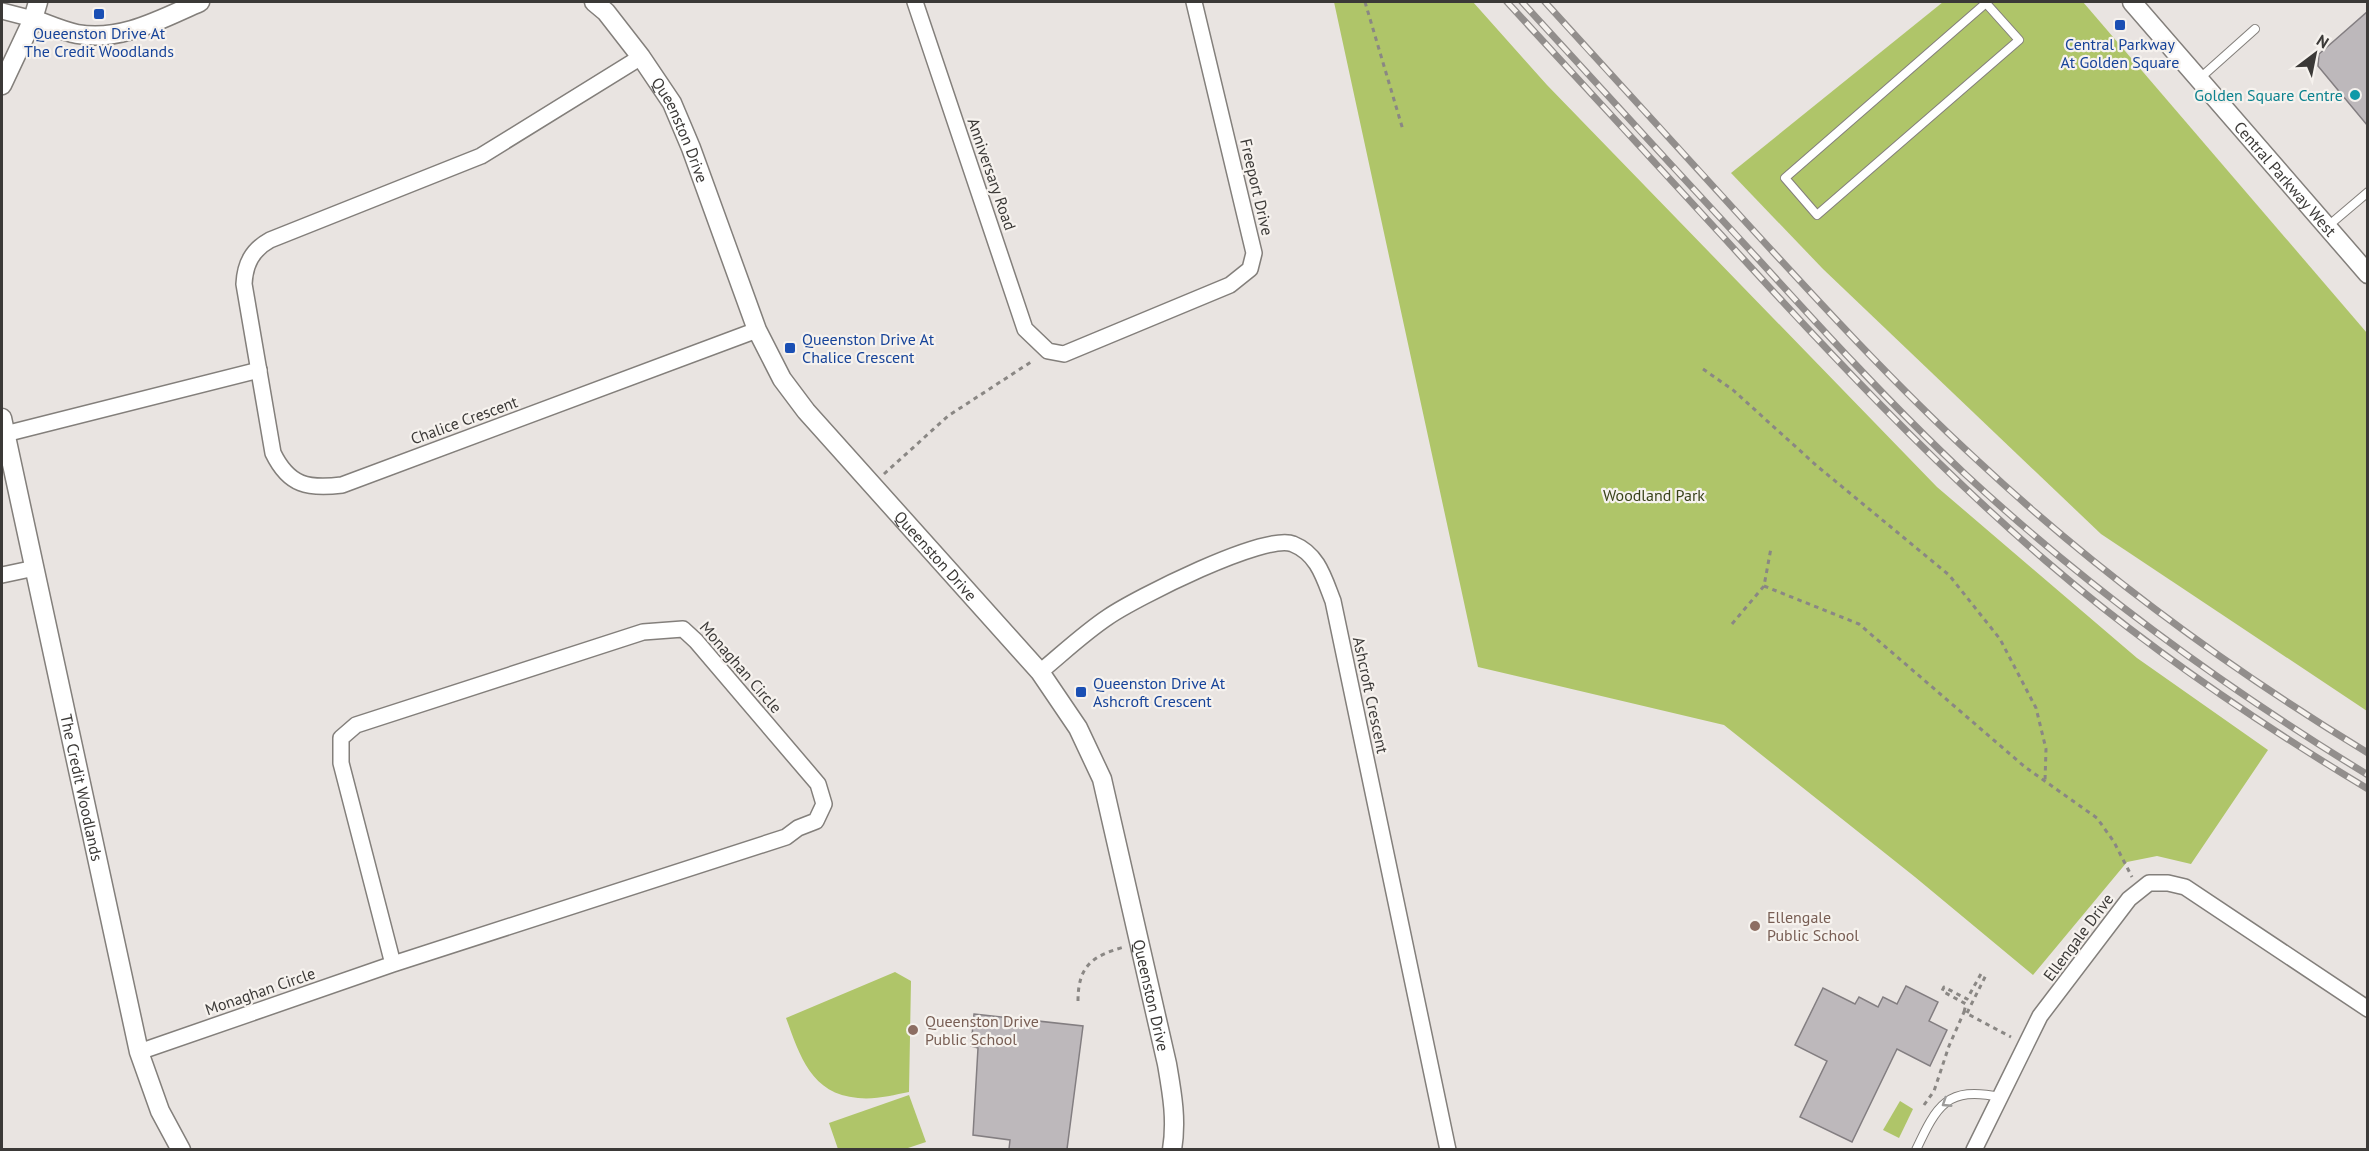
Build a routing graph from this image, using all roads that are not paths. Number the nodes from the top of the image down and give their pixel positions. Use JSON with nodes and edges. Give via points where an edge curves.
{"nodes":[{"id":1,"x":200,"y":2,"type":"edge"},
{"id":2,"x":594,"y":2,"type":"edge"},
{"id":3,"x":915,"y":2,"type":"edge"},
{"id":4,"x":1194,"y":2,"type":"edge"},
{"id":5,"x":1986,"y":2,"type":"edge"},
{"id":6,"x":2132,"y":2,"type":"edge"},
{"id":7,"x":35,"y":10,"type":"edge"},
{"id":8,"x":2,"y":11,"type":"edge"},
{"id":9,"x":2255,"y":29,"type":"dead end"},
{"id":10,"x":641,"y":57,"type":"junction"},
{"id":11,"x":2199,"y":79,"type":"junction"},
{"id":12,"x":2,"y":85,"type":"edge"},
{"id":13,"x":2367,"y":192,"type":"edge"},
{"id":14,"x":2327,"y":227,"type":"junction"},
{"id":15,"x":2367,"y":274,"type":"edge"},
{"id":16,"x":757,"y":330,"type":"junction"},
{"id":17,"x":1048,"y":351,"type":"joint"},
{"id":18,"x":259,"y":370,"type":"junction"},
{"id":19,"x":3,"y":426,"type":"edge"},
{"id":20,"x":35,"y":568,"type":"junction"},
{"id":21,"x":2,"y":575,"type":"edge"},
{"id":22,"x":1040,"y":672,"type":"junction"},
{"id":23,"x":393,"y":964,"type":"junction"},
{"id":24,"x":2367,"y":1009,"type":"edge"},
{"id":25,"x":139,"y":1052,"type":"junction"},
{"id":26,"x":2000,"y":1097,"type":"junction"},
{"id":27,"x":181,"y":1149,"type":"edge"},
{"id":28,"x":1172,"y":1149,"type":"edge"},
{"id":29,"x":1448,"y":1149,"type":"edge"},
{"id":30,"x":1916,"y":1149,"type":"edge"},
{"id":31,"x":1975,"y":1149,"type":"edge"}],
"edges":[{"from":1,"to":7,"type":"street","via":[[138,29],[110,35],[76,34]]},
{"from":2,"to":10,"type":"street","name":"Queenston Drive"},
{"from":3,"to":17,"type":"street","name":"Anniversary Road","via":[[1026,329]]},
{"from":4,"to":17,"type":"street","name":"Freeport Drive","via":[[1254,253],[1250,269],[1230,285],[1064,354]]},
{"from":5,"to":5,"type":"lane","via":[[2019,40],[1817,215],[1785,178]]},
{"from":6,"to":11,"type":"street","name":"Central Parkway West"},
{"from":7,"to":8,"type":"street"},
{"from":7,"to":12,"type":"street"},
{"from":9,"to":11,"type":"lane"},
{"from":10,"to":16,"type":"street","name":"Queenston Drive","via":[[672,103]]},
{"from":10,"to":18,"type":"street","name":"Chalice Crescent","via":[[481,156],[259,246],[244,269],[244,284]]},
{"from":11,"to":14,"type":"street","name":"Central Parkway West"},
{"from":13,"to":14,"type":"lane"},
{"from":14,"to":15,"type":"street","name":"Central Parkway West"},
{"from":16,"to":18,"type":"street","name":"Chalice Crescent","via":[[342,485],[321,488],[303,486],[279,467],[273,453]]},
{"from":16,"to":22,"type":"street","name":"Queenston Drive","via":[[782,379],[806,411]]},
{"from":18,"to":19,"type":"street"},
{"from":19,"to":20,"type":"street","name":"The Credit Woodlands"},
{"from":20,"to":21,"type":"street"},
{"from":20,"to":25,"type":"street","name":"The Credit Woodlands"},
{"from":22,"to":28,"type":"street","name":"Queenston Drive","via":[[1078,728],[1102,779],[1167,1065],[1176,1131]]},
{"from":22,"to":29,"type":"street","name":"Ashcroft Crescent","via":[[1108,616],[1244,550],[1291,542],[1319,564],[1333,601]]},
{"from":23,"to":23,"type":"street","name":"Monaghan Circle","via":[[786,837],[816,821],[824,804],[818,784],[683,629],[643,632],[356,725],[341,738],[341,763]]},
{"from":23,"to":25,"type":"street","name":"Monaghan Circle"},
{"from":24,"to":26,"type":"street","name":"Ellengale Drive","via":[[2185,887],[2149,883],[2129,899],[2040,1016]]},
{"from":25,"to":27,"type":"street","name":"The Credit Woodlands","via":[[160,1111]]},
{"from":26,"to":30,"type":"lane","one_way":true,"via":[[1980,1092],[1955,1097],[1939,1107]]},
{"from":26,"to":31,"type":"street","name":"Ellengale Drive"}]}
